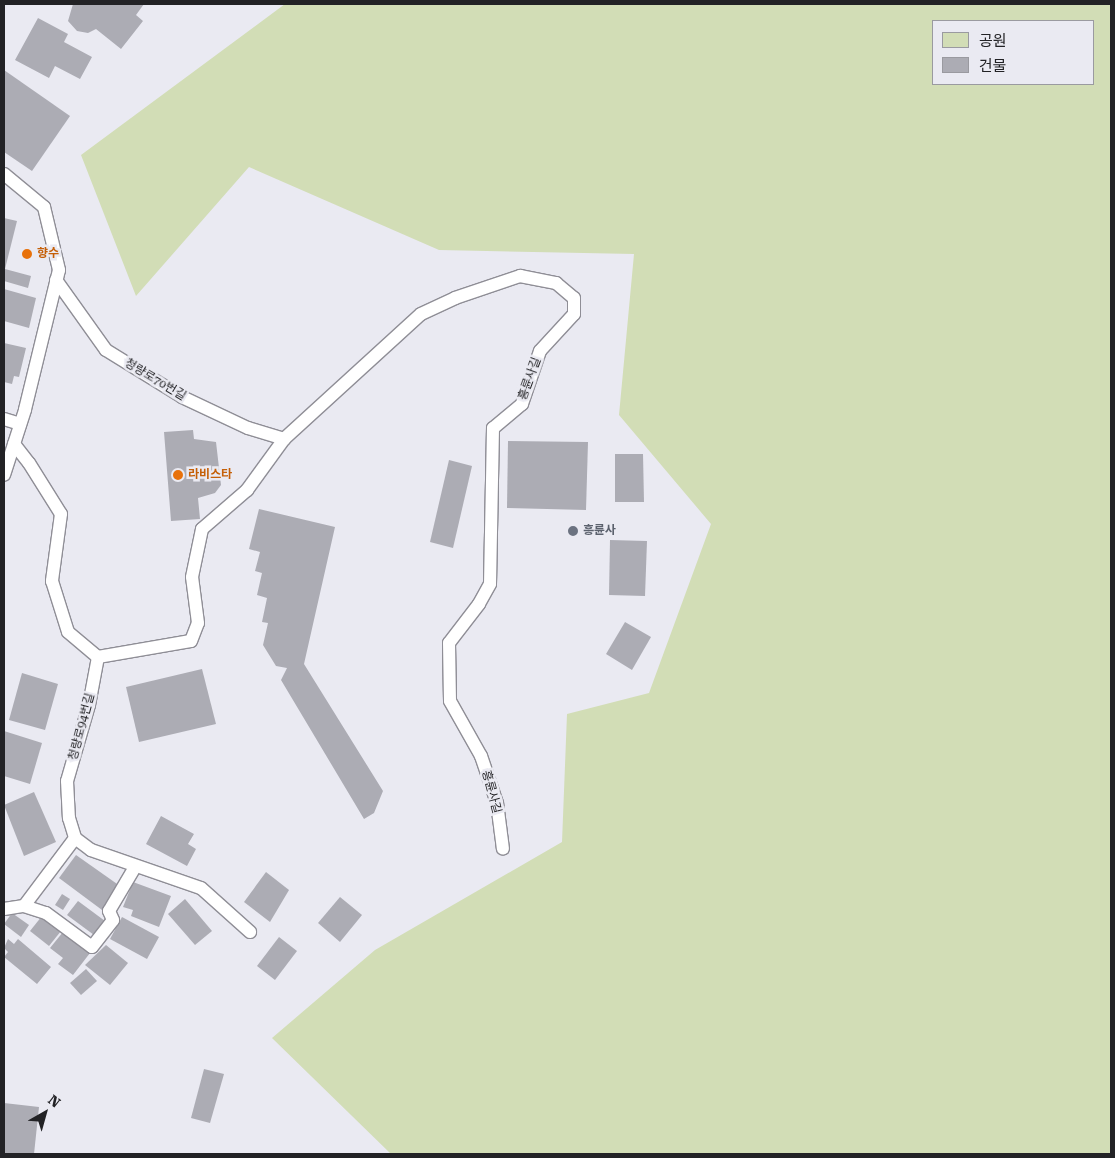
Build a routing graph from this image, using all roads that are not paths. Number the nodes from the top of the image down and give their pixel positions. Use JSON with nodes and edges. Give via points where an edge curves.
{"nodes":[{"id":1,"x":4,"y":174,"type":"edge"},
{"id":2,"x":56,"y":280,"type":"junction"},
{"id":3,"x":4,"y":418,"type":"edge"},
{"id":4,"x":20,"y":424,"type":"junction"},
{"id":5,"x":284,"y":439,"type":"junction"},
{"id":6,"x":14,"y":444,"type":"junction"},
{"id":7,"x":4,"y":475,"type":"edge"},
{"id":8,"x":98,"y":657,"type":"junction"},
{"id":9,"x":75,"y":838,"type":"junction"},
{"id":10,"x":503,"y":849,"type":"dead end"},
{"id":11,"x":135,"y":867,"type":"junction"},
{"id":12,"x":24,"y":906,"type":"junction"},
{"id":13,"x":4,"y":909,"type":"edge"},
{"id":14,"x":250,"y":932,"type":"dead end"}],
"edges":[{"from":1,"to":2,"type":"lane","via":[[44,207],[58,270]]},
{"from":2,"to":4,"type":"lane"},
{"from":2,"to":5,"type":"lane","name":"청량로70번길","via":[[106,350],[182,397],[248,428]]},
{"from":3,"to":4,"type":"lane"},
{"from":4,"to":6,"type":"lane"},
{"from":5,"to":8,"type":"lane","via":[[247,490],[202,529],[192,577],[198,623],[191,641]]},
{"from":5,"to":10,"type":"lane","name":"흥륜사길","via":[[421,314],[455,298],[520,276],[556,283],[574,298],[574,314],[540,351],[522,404],[493,428],[490,584],[449,643],[450,701],[481,756],[496,803]]},
{"from":6,"to":7,"type":"lane"},
{"from":6,"to":8,"type":"lane","via":[[30,463],[61,514],[52,581],[68,632]]},
{"from":8,"to":9,"type":"lane","name":"청량로94번길","via":[[89,705],[66,781],[69,818]]},
{"from":9,"to":11,"type":"lane","via":[[91,850]]},
{"from":9,"to":12,"type":"lane"},
{"from":11,"to":12,"type":"lane","via":[[110,911],[113,920],[92,947],[46,912]]},
{"from":11,"to":14,"type":"lane","via":[[201,888]]},
{"from":12,"to":13,"type":"lane"}]}
